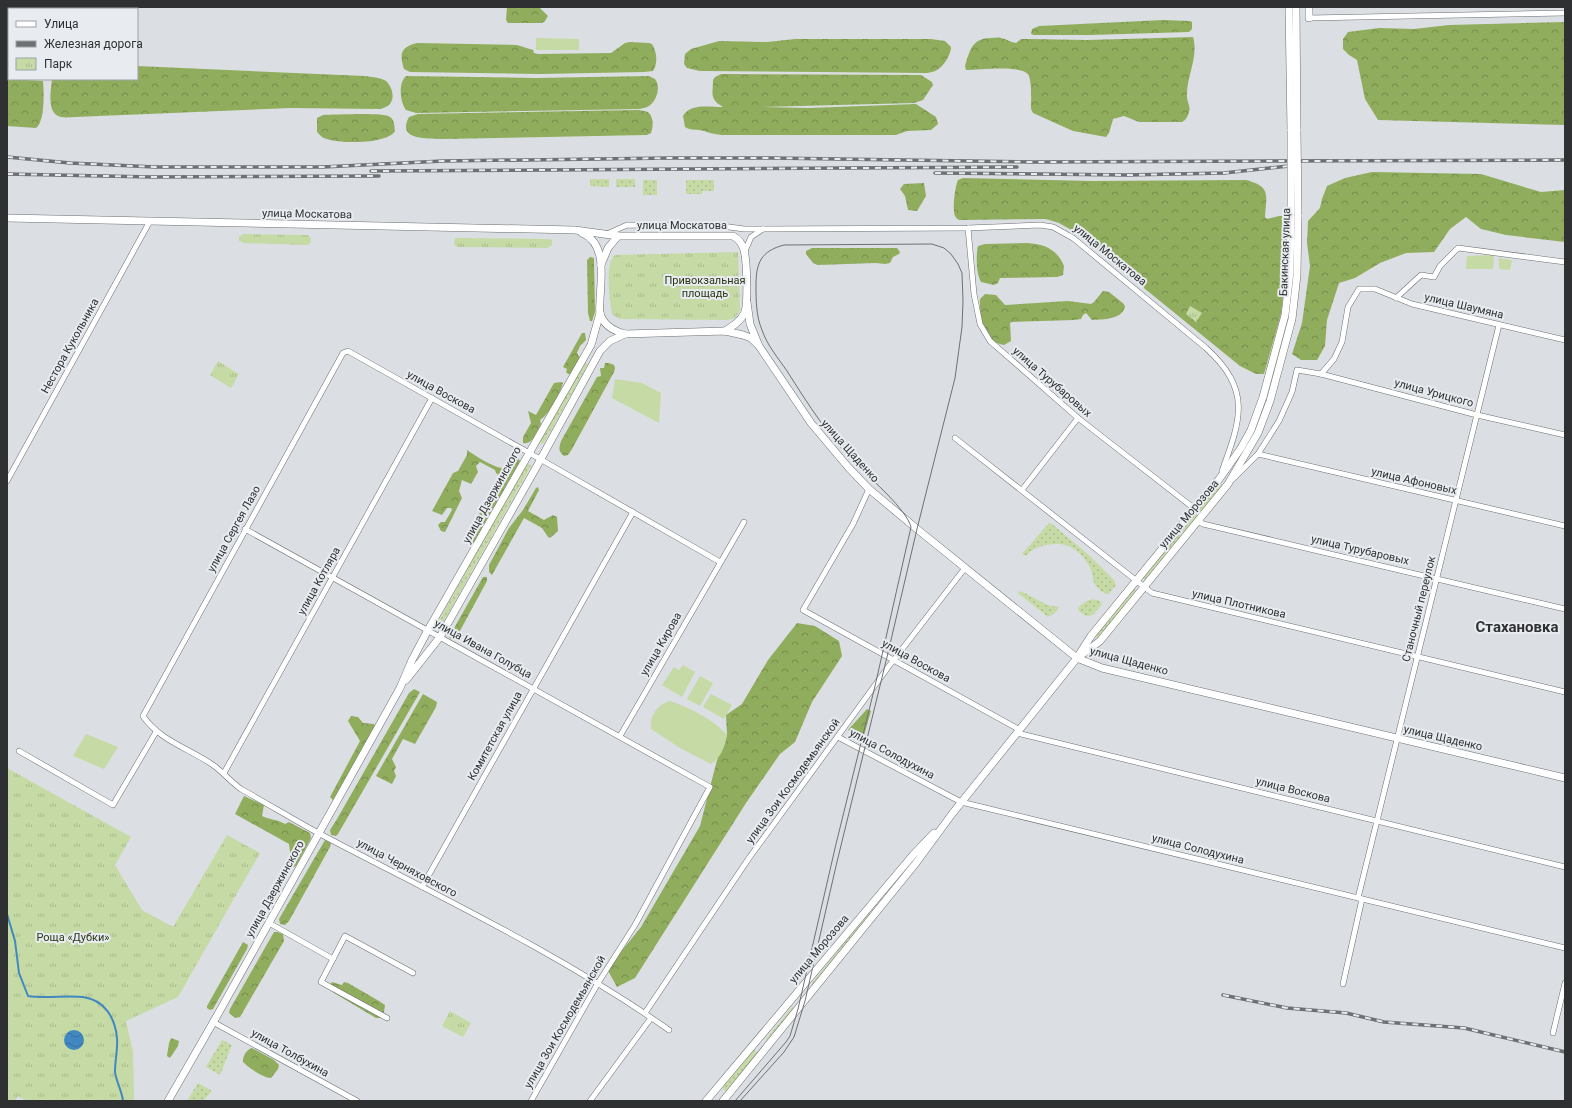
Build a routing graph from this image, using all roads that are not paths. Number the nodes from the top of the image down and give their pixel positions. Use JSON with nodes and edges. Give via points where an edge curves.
{"nodes":[{"id":1,"x":1289,"y":7,"type":"edge"},
{"id":2,"x":1296,"y":7,"type":"edge"},
{"id":3,"x":1309,"y":7,"type":"edge"},
{"id":4,"x":1565,"y":13,"type":"edge"},
{"id":5,"x":1309,"y":18,"type":"joint"},
{"id":6,"x":1294,"y":131,"type":"junction"},
{"id":7,"x":1295,"y":215,"type":"junction"},
{"id":8,"x":7,"y":218,"type":"edge"},
{"id":9,"x":150,"y":221,"type":"junction"},
{"id":10,"x":627,"y":225,"type":"junction"},
{"id":11,"x":764,"y":228,"type":"junction"},
{"id":12,"x":968,"y":228,"type":"junction"},
{"id":13,"x":744,"y":229,"type":"junction"},
{"id":14,"x":575,"y":230,"type":"junction"},
{"id":15,"x":607,"y":234,"type":"junction"},
{"id":16,"x":618,"y":236,"type":"junction"},
{"id":17,"x":733,"y":236,"type":"junction"},
{"id":18,"x":744,"y":251,"type":"junction"},
{"id":19,"x":1565,"y":262,"type":"edge"},
{"id":20,"x":601,"y":265,"type":"junction"},
{"id":21,"x":1396,"y":298,"type":"junction"},
{"id":22,"x":747,"y":302,"type":"junction"},
{"id":23,"x":600,"y":312,"type":"junction"},
{"id":24,"x":1500,"y":325,"type":"junction"},
{"id":25,"x":725,"y":331,"type":"junction"},
{"id":26,"x":625,"y":334,"type":"junction"},
{"id":27,"x":1565,"y":340,"type":"edge"},
{"id":28,"x":759,"y":346,"type":"junction"},
{"id":29,"x":343,"y":353,"type":"joint"},
{"id":30,"x":1297,"y":370,"type":"joint"},
{"id":31,"x":1321,"y":374,"type":"junction"},
{"id":32,"x":432,"y":398,"type":"junction"},
{"id":33,"x":1477,"y":415,"type":"junction"},
{"id":34,"x":1078,"y":418,"type":"junction"},
{"id":35,"x":1565,"y":435,"type":"edge"},
{"id":36,"x":955,"y":438,"type":"dead end"},
{"id":37,"x":528,"y":452,"type":"junction"},
{"id":38,"x":1258,"y":454,"type":"junction"},
{"id":39,"x":540,"y":459,"type":"junction"},
{"id":40,"x":1220,"y":478,"type":"junction"},
{"id":41,"x":7,"y":481,"type":"edge"},
{"id":42,"x":1228,"y":484,"type":"junction"},
{"id":43,"x":869,"y":488,"type":"junction"},
{"id":44,"x":1022,"y":490,"type":"junction"},
{"id":45,"x":1456,"y":501,"type":"junction"},
{"id":46,"x":1195,"y":509,"type":"junction"},
{"id":47,"x":633,"y":512,"type":"junction"},
{"id":48,"x":1198,"y":521,"type":"junction"},
{"id":49,"x":744,"y":522,"type":"dead end"},
{"id":50,"x":1565,"y":526,"type":"edge"},
{"id":51,"x":245,"y":529,"type":"junction"},
{"id":52,"x":720,"y":562,"type":"junction"},
{"id":53,"x":965,"y":568,"type":"junction"},
{"id":54,"x":332,"y":577,"type":"junction"},
{"id":55,"x":1437,"y":579,"type":"junction"},
{"id":56,"x":1135,"y":581,"type":"junction"},
{"id":57,"x":1143,"y":587,"type":"junction"},
{"id":58,"x":1565,"y":609,"type":"edge"},
{"id":59,"x":428,"y":630,"type":"junction"},
{"id":60,"x":440,"y":636,"type":"junction"},
{"id":61,"x":1418,"y":657,"type":"junction"},
{"id":62,"x":1077,"y":658,"type":"junction"},
{"id":63,"x":894,"y":660,"type":"junction"},
{"id":64,"x":400,"y":688,"type":"junction"},
{"id":65,"x":534,"y":689,"type":"junction"},
{"id":66,"x":1565,"y":692,"type":"edge"},
{"id":67,"x":143,"y":716,"type":"joint"},
{"id":68,"x":1018,"y":731,"type":"junction"},
{"id":69,"x":156,"y":732,"type":"junction"},
{"id":70,"x":620,"y":736,"type":"junction"},
{"id":71,"x":838,"y":737,"type":"junction"},
{"id":72,"x":1398,"y":738,"type":"junction"},
{"id":73,"x":19,"y":751,"type":"dead end"},
{"id":74,"x":224,"y":773,"type":"junction"},
{"id":75,"x":1565,"y":778,"type":"edge"},
{"id":76,"x":710,"y":787,"type":"joint"},
{"id":77,"x":961,"y":802,"type":"junction"},
{"id":78,"x":952,"y":814,"type":"junction"},
{"id":79,"x":1377,"y":821,"type":"junction"},
{"id":80,"x":319,"y":833,"type":"junction"},
{"id":81,"x":1565,"y":866,"type":"edge"},
{"id":82,"x":422,"y":887,"type":"junction"},
{"id":83,"x":1360,"y":899,"type":"junction"},
{"id":84,"x":269,"y":923,"type":"junction"},
{"id":85,"x":1565,"y":948,"type":"edge"},
{"id":86,"x":333,"y":959,"type":"junction"},
{"id":87,"x":412,"y":973,"type":"dead end"},
{"id":88,"x":598,"y":983,"type":"junction"},
{"id":89,"x":1565,"y":983,"type":"edge"},
{"id":90,"x":1343,"y":984,"type":"dead end"},
{"id":91,"x":645,"y":1013,"type":"junction"},
{"id":92,"x":386,"y":1018,"type":"dead end"},
{"id":93,"x":651,"y":1018,"type":"junction"},
{"id":94,"x":213,"y":1022,"type":"junction"},
{"id":95,"x":669,"y":1030,"type":"dead end"},
{"id":96,"x":1553,"y":1033,"type":"dead end"},
{"id":97,"x":755,"y":1042,"type":"junction"},
{"id":98,"x":765,"y":1050,"type":"junction"},
{"id":99,"x":714,"y":1092,"type":"junction"},
{"id":100,"x":724,"y":1100,"type":"edge"},
{"id":101,"x":168,"y":1101,"type":"edge"},
{"id":102,"x":357,"y":1101,"type":"edge"},
{"id":103,"x":531,"y":1101,"type":"edge"},
{"id":104,"x":590,"y":1101,"type":"edge"},
{"id":105,"x":706,"y":1101,"type":"edge"}],
"edges":[{"from":1,"to":6,"type":"main road","name":"Бакинская улица"},
{"from":2,"to":6,"type":"main road","name":"Бакинская улица"},
{"from":3,"to":5,"type":"main road"},
{"from":4,"to":5,"type":"street"},
{"from":6,"to":7,"type":"main road","name":"Бакинская улица","bridge":true},
{"from":7,"to":40,"type":"main road","name":"Бакинская улица","via":[[1288,296],[1280,340],[1260,410],[1251,430]]},
{"from":7,"to":42,"type":"main road","name":"Бакинская улица","via":[[1297,275],[1290,331],[1263,420],[1248,452]]},
{"from":8,"to":9,"type":"main road","name":"улица Москатова"},
{"from":9,"to":14,"type":"main road","name":"улица Москатова"},
{"from":9,"to":41,"type":"street","name":"Нестора Кукольника"},
{"from":10,"to":13,"type":"street","name":"улица Москатова","via":[[722,226]]},
{"from":10,"to":15,"type":"street","name":"улица Москатова"},
{"from":10,"to":16,"type":"street","name":"улица Москатова"},
{"from":11,"to":12,"type":"street","name":"улица Москатова"},
{"from":11,"to":13,"type":"street","name":"улица Москатова"},
{"from":11,"to":18,"type":"street","via":[[751,237]]},
{"from":12,"to":34,"type":"street","name":"улица Турубаровых","via":[[974,294],[980,324],[985,334],[998,349]]},
{"from":12,"to":40,"type":"street","name":"улица Москатова","via":[[1040,225],[1064,232],[1219,360],[1233,381],[1238,410],[1235,434]]},
{"from":13,"to":17,"type":"street","name":"улица Москатова"},
{"from":14,"to":15,"type":"main road","name":"улица Москатова"},
{"from":14,"to":20,"type":"main road","via":[[595,241]]},
{"from":15,"to":16,"type":"main road","name":"улица Москатова"},
{"from":16,"to":17,"type":"main road","name":"улица Москатова"},
{"from":16,"to":20,"type":"main road","via":[[608,248]]},
{"from":17,"to":18,"type":"main road","via":[[738,239]]},
{"from":18,"to":22,"type":"main road"},
{"from":19,"to":21,"type":"street","via":[[1458,248],[1440,266],[1434,277],[1421,275]]},
{"from":20,"to":23,"type":"main road"},
{"from":21,"to":24,"type":"street","name":"улица Шаумяна"},
{"from":21,"to":31,"type":"street","name":"улица Шаумяна","via":[[1375,289],[1359,288],[1348,307],[1342,342],[1334,359]]},
{"from":22,"to":25,"type":"main road","via":[[742,318]]},
{"from":22,"to":28,"type":"main road","name":"улица Щаденко","via":[[750,324]]},
{"from":23,"to":26,"type":"main road","via":[[605,323]]},
{"from":23,"to":37,"type":"main road","name":"улица Дзержинского","via":[[590,345]]},
{"from":24,"to":27,"type":"street","name":"улица Шаумяна"},
{"from":24,"to":33,"type":"street","name":"Станочный переулок"},
{"from":25,"to":26,"type":"main road"},
{"from":25,"to":28,"type":"main road","name":"улица Щаденко","via":[[743,334]]},
{"from":26,"to":39,"type":"main road","name":"улица Дзержинского","via":[[610,341],[600,351]]},
{"from":28,"to":43,"type":"main road","name":"улица Щаденко","via":[[811,423]]},
{"from":29,"to":32,"type":"street","name":"улица Воскова","via":[[348,351]]},
{"from":29,"to":51,"type":"street","name":"улица Сергея Лазо"},
{"from":30,"to":31,"type":"street","name":"улица Урицкого"},
{"from":30,"to":38,"type":"street","name":"улица Морозова","via":[[1292,392],[1279,421]]},
{"from":31,"to":33,"type":"street","name":"улица Урицкого"},
{"from":32,"to":37,"type":"street","name":"улица Воскова"},
{"from":32,"to":54,"type":"street","name":"улица Котляра"},
{"from":33,"to":35,"type":"street","name":"улица Урицкого"},
{"from":33,"to":45,"type":"street","name":"Станочный переулок"},
{"from":34,"to":44,"type":"street"},
{"from":34,"to":46,"type":"street","name":"улица Турубаровых"},
{"from":36,"to":44,"type":"street","name":"улица Плотникова"},
{"from":37,"to":39,"type":"street","name":"улица Воскова"},
{"from":37,"to":59,"type":"main road","name":"улица Дзержинского"},
{"from":38,"to":42,"type":"street","name":"улица Морозова"},
{"from":38,"to":45,"type":"street","name":"улица Афоновых"},
{"from":39,"to":47,"type":"street"},
{"from":39,"to":60,"type":"main road","name":"улица Дзержинского"},
{"from":40,"to":46,"type":"main road","name":"улица Морозова"},
{"from":42,"to":48,"type":"main road","name":"улица Морозова"},
{"from":43,"to":53,"type":"main road","name":"улица Щаденко"},
{"from":43,"to":63,"type":"street","name":"улица Воскова","via":[[853,524],[803,610]]},
{"from":44,"to":56,"type":"street","name":"улица Плотникова"},
{"from":45,"to":50,"type":"street","name":"улица Афоновых"},
{"from":45,"to":55,"type":"street","name":"Станочный переулок"},
{"from":46,"to":56,"type":"main road","name":"улица Морозова"},
{"from":47,"to":52,"type":"street"},
{"from":47,"to":65,"type":"street","name":"Комитетская улица"},
{"from":48,"to":55,"type":"street","name":"улица Турубаровых"},
{"from":48,"to":57,"type":"main road","name":"улица Морозова"},
{"from":49,"to":52,"type":"street","name":"улица Кирова"},
{"from":51,"to":54,"type":"street","name":"улица Ивана Голубца"},
{"from":51,"to":67,"type":"street","name":"улица Сергея Лазо"},
{"from":52,"to":70,"type":"street","name":"улица Кирова"},
{"from":53,"to":62,"type":"main road","name":"улица Щаденко"},
{"from":53,"to":63,"type":"street","name":"улица Зои Космодемьянской"},
{"from":54,"to":59,"type":"street","name":"улица Ивана Голубца"},
{"from":54,"to":74,"type":"street","name":"улица Котляра"},
{"from":55,"to":58,"type":"street","name":"улица Турубаровых"},
{"from":55,"to":61,"type":"street","name":"Станочный переулок"},
{"from":56,"to":57,"type":"street","name":"улица Плотникова"},
{"from":56,"to":62,"type":"main road","name":"улица Морозова","via":[[1090,636]]},
{"from":57,"to":61,"type":"street","name":"улица Плотникова","via":[[1152,593]]},
{"from":57,"to":62,"type":"main road","name":"улица Морозова","via":[[1100,641]]},
{"from":59,"to":60,"type":"street","name":"улица Ивана Голубца"},
{"from":59,"to":64,"type":"main road","name":"улица Дзержинского"},
{"from":60,"to":64,"type":"main road","name":"улица Дзержинского"},
{"from":60,"to":65,"type":"street","name":"улица Ивана Голубца"},
{"from":61,"to":66,"type":"street","name":"улица Плотникова"},
{"from":61,"to":72,"type":"street","name":"Станочный переулок"},
{"from":62,"to":68,"type":"main road","name":"улица Морозова"},
{"from":62,"to":72,"type":"main road","name":"улица Щаденко","via":[[1102,668]]},
{"from":63,"to":68,"type":"street","name":"улица Воскова"},
{"from":63,"to":71,"type":"street","name":"улица Зои Космодемьянской"},
{"from":64,"to":80,"type":"main road","name":"улица Дзержинского"},
{"from":65,"to":70,"type":"street","name":"улица Ивана Голубца"},
{"from":65,"to":82,"type":"street","name":"Комитетская улица"},
{"from":67,"to":69,"type":"street","name":"улица Черняховского"},
{"from":68,"to":77,"type":"main road","name":"улица Морозова"},
{"from":68,"to":79,"type":"street","name":"улица Воскова"},
{"from":69,"to":73,"type":"street","via":[[113,806]]},
{"from":69,"to":74,"type":"street","name":"улица Черняховского"},
{"from":70,"to":76,"type":"street","name":"улица Ивана Голубца"},
{"from":71,"to":77,"type":"street","name":"улица Солодухина"},
{"from":71,"to":91,"type":"street","name":"улица Зои Космодемьянской","via":[[749,858]]},
{"from":72,"to":75,"type":"main road","name":"улица Щаденко"},
{"from":72,"to":79,"type":"street","name":"Станочный переулок"},
{"from":74,"to":80,"type":"street","name":"улица Черняховского","via":[[241,789]]},
{"from":76,"to":88,"type":"street","name":"улица Зои Космодемьянской","via":[[635,925]]},
{"from":77,"to":78,"type":"main road","name":"улица Морозова"},
{"from":77,"to":83,"type":"street","name":"улица Солодухина"},
{"from":78,"to":97,"type":"main road","name":"улица Морозова","via":[[913,855]]},
{"from":78,"to":98,"type":"main road","name":"улица Морозова","via":[[916,863]]},
{"from":79,"to":81,"type":"street","name":"улица Воскова"},
{"from":79,"to":83,"type":"street","name":"Станочный переулок"},
{"from":80,"to":82,"type":"street","name":"улица Черняховского"},
{"from":80,"to":84,"type":"main road","name":"улица Дзержинского"},
{"from":82,"to":88,"type":"street","name":"улица Черняховского"},
{"from":83,"to":85,"type":"street","name":"улица Солодухина"},
{"from":83,"to":90,"type":"street","name":"Станочный переулок"},
{"from":84,"to":86,"type":"street"},
{"from":84,"to":94,"type":"main road","name":"улица Дзержинского"},
{"from":86,"to":87,"type":"street","via":[[345,936]]},
{"from":86,"to":92,"type":"street","via":[[321,982]]},
{"from":88,"to":91,"type":"street","name":"улица Черняховского"},
{"from":88,"to":103,"type":"street","name":"улица Зои Космодемьянской"},
{"from":89,"to":96,"type":"street"},
{"from":91,"to":93,"type":"street","name":"улица Черняховского"},
{"from":93,"to":95,"type":"street","name":"улица Черняховского"},
{"from":93,"to":104,"type":"street"},
{"from":94,"to":101,"type":"main road","name":"улица Дзержинского"},
{"from":94,"to":102,"type":"street","name":"улица Толбухина"},
{"from":97,"to":98,"type":"main road"},
{"from":97,"to":99,"type":"main road","name":"улица Морозова"},
{"from":98,"to":100,"type":"main road","name":"улица Морозова"},
{"from":99,"to":100,"type":"main road"},
{"from":99,"to":105,"type":"main road","name":"улица Морозова"}]}
